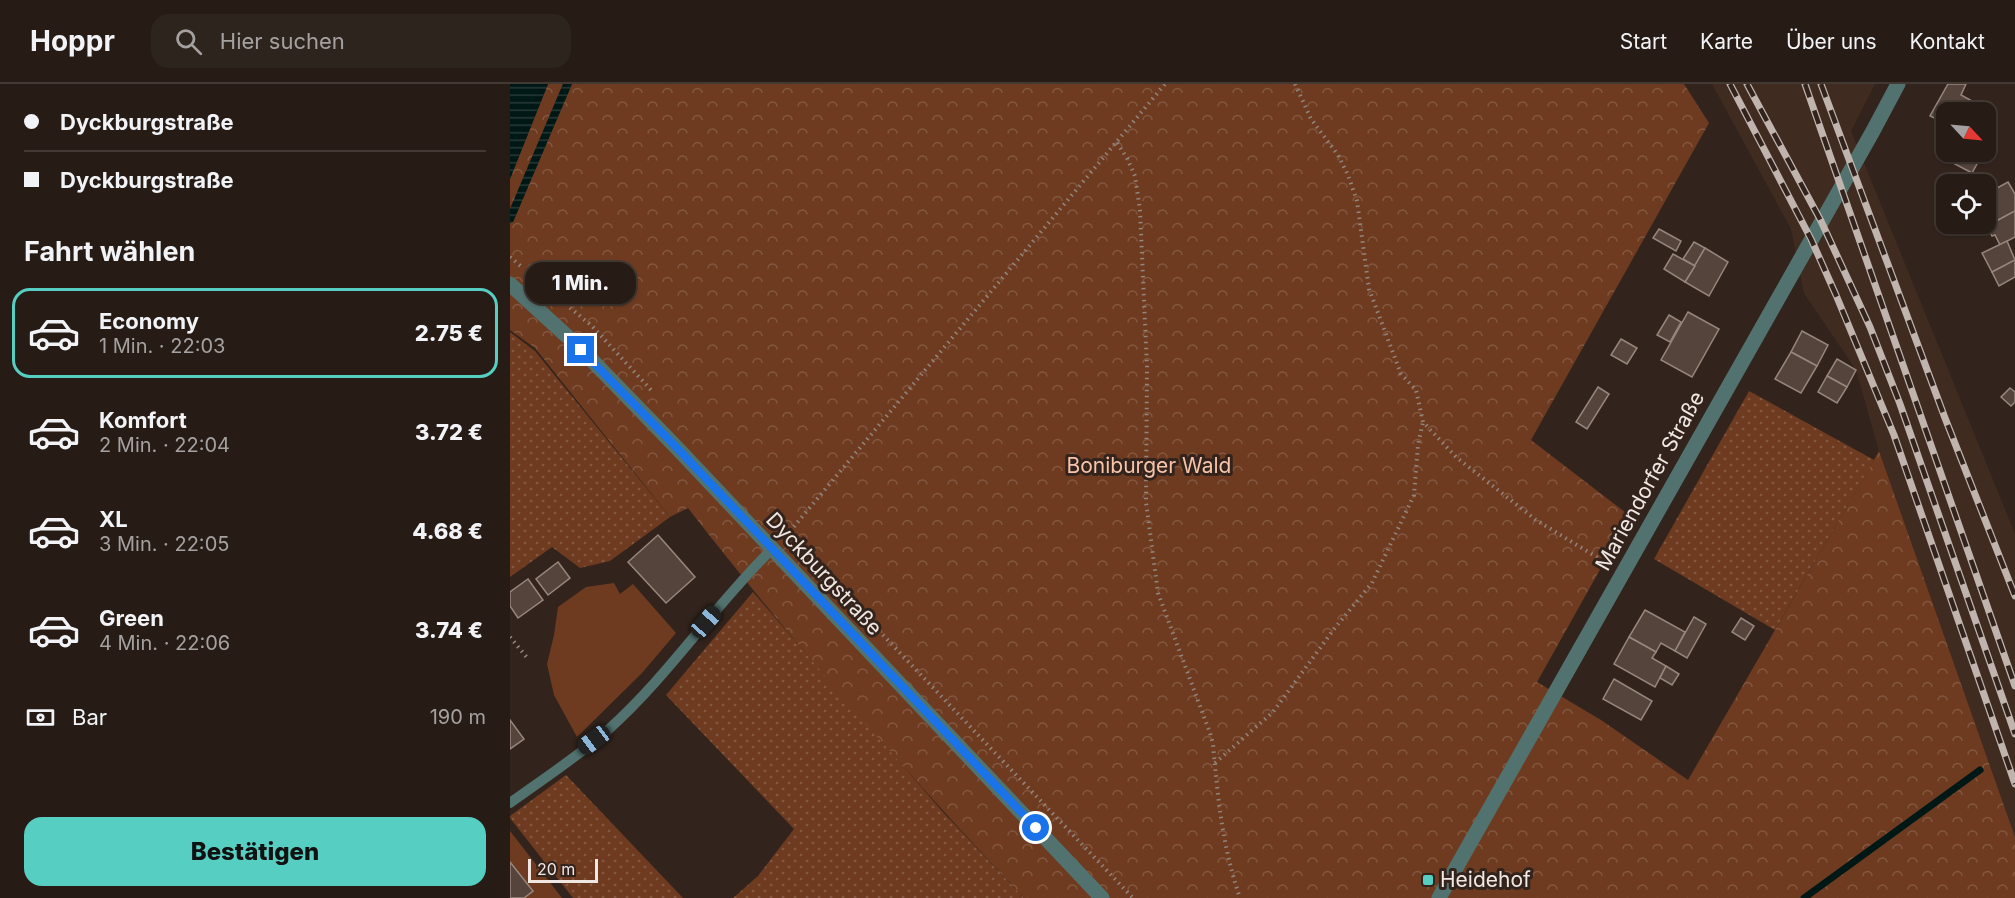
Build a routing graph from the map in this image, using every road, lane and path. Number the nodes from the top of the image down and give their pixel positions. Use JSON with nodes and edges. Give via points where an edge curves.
{"nodes":[{"id":1,"x":1165,"y":84,"type":"edge"},
{"id":2,"x":1295,"y":84,"type":"edge"},
{"id":3,"x":1898,"y":84,"type":"edge"},
{"id":4,"x":1116,"y":143,"type":"junction"},
{"id":5,"x":510,"y":284,"type":"edge"},
{"id":6,"x":1423,"y":422,"type":"junction"},
{"id":7,"x":788,"y":534,"type":"dead end"},
{"id":8,"x":772,"y":549,"type":"junction"},
{"id":9,"x":821,"y":569,"type":"dead end"},
{"id":10,"x":1623,"y":573,"type":"junction"},
{"id":11,"x":510,"y":637,"type":"edge"},
{"id":12,"x":529,"y":660,"type":"dead end"},
{"id":13,"x":1215,"y":763,"type":"junction"},
{"id":14,"x":510,"y":803,"type":"edge"},
{"id":15,"x":1101,"y":898,"type":"edge"},
{"id":16,"x":1133,"y":898,"type":"edge"},
{"id":17,"x":1240,"y":898,"type":"edge"},
{"id":18,"x":1439,"y":898,"type":"edge"}],
"edges":[{"from":1,"to":4,"type":"path"},
{"from":2,"to":6,"type":"path","via":[[1311,119],[1348,175],[1357,201],[1370,289],[1401,374],[1416,390]]},
{"from":3,"to":10,"type":"street","name":"Mariendorfer Straße"},
{"from":4,"to":7,"type":"path"},
{"from":4,"to":13,"type":"path","via":[[1131,167],[1140,210],[1148,367],[1146,502],[1155,574],[1162,609],[1210,733]]},
{"from":5,"to":8,"type":"street","name":"Dyckburgstraße","via":[[581,350]]},
{"from":6,"to":10,"type":"path","via":[[1456,457],[1536,520]]},
{"from":6,"to":13,"type":"path","via":[[1414,495],[1372,583],[1273,712]]},
{"from":8,"to":14,"type":"lane","via":[[608,729]]},
{"from":8,"to":15,"type":"street","name":"Dyckburgstraße"},
{"from":9,"to":16,"type":"path"},
{"from":10,"to":18,"type":"street","name":"Mariendorfer Straße"},
{"from":11,"to":12,"type":"path"},
{"from":13,"to":17,"type":"path","via":[[1224,841]]}]}
